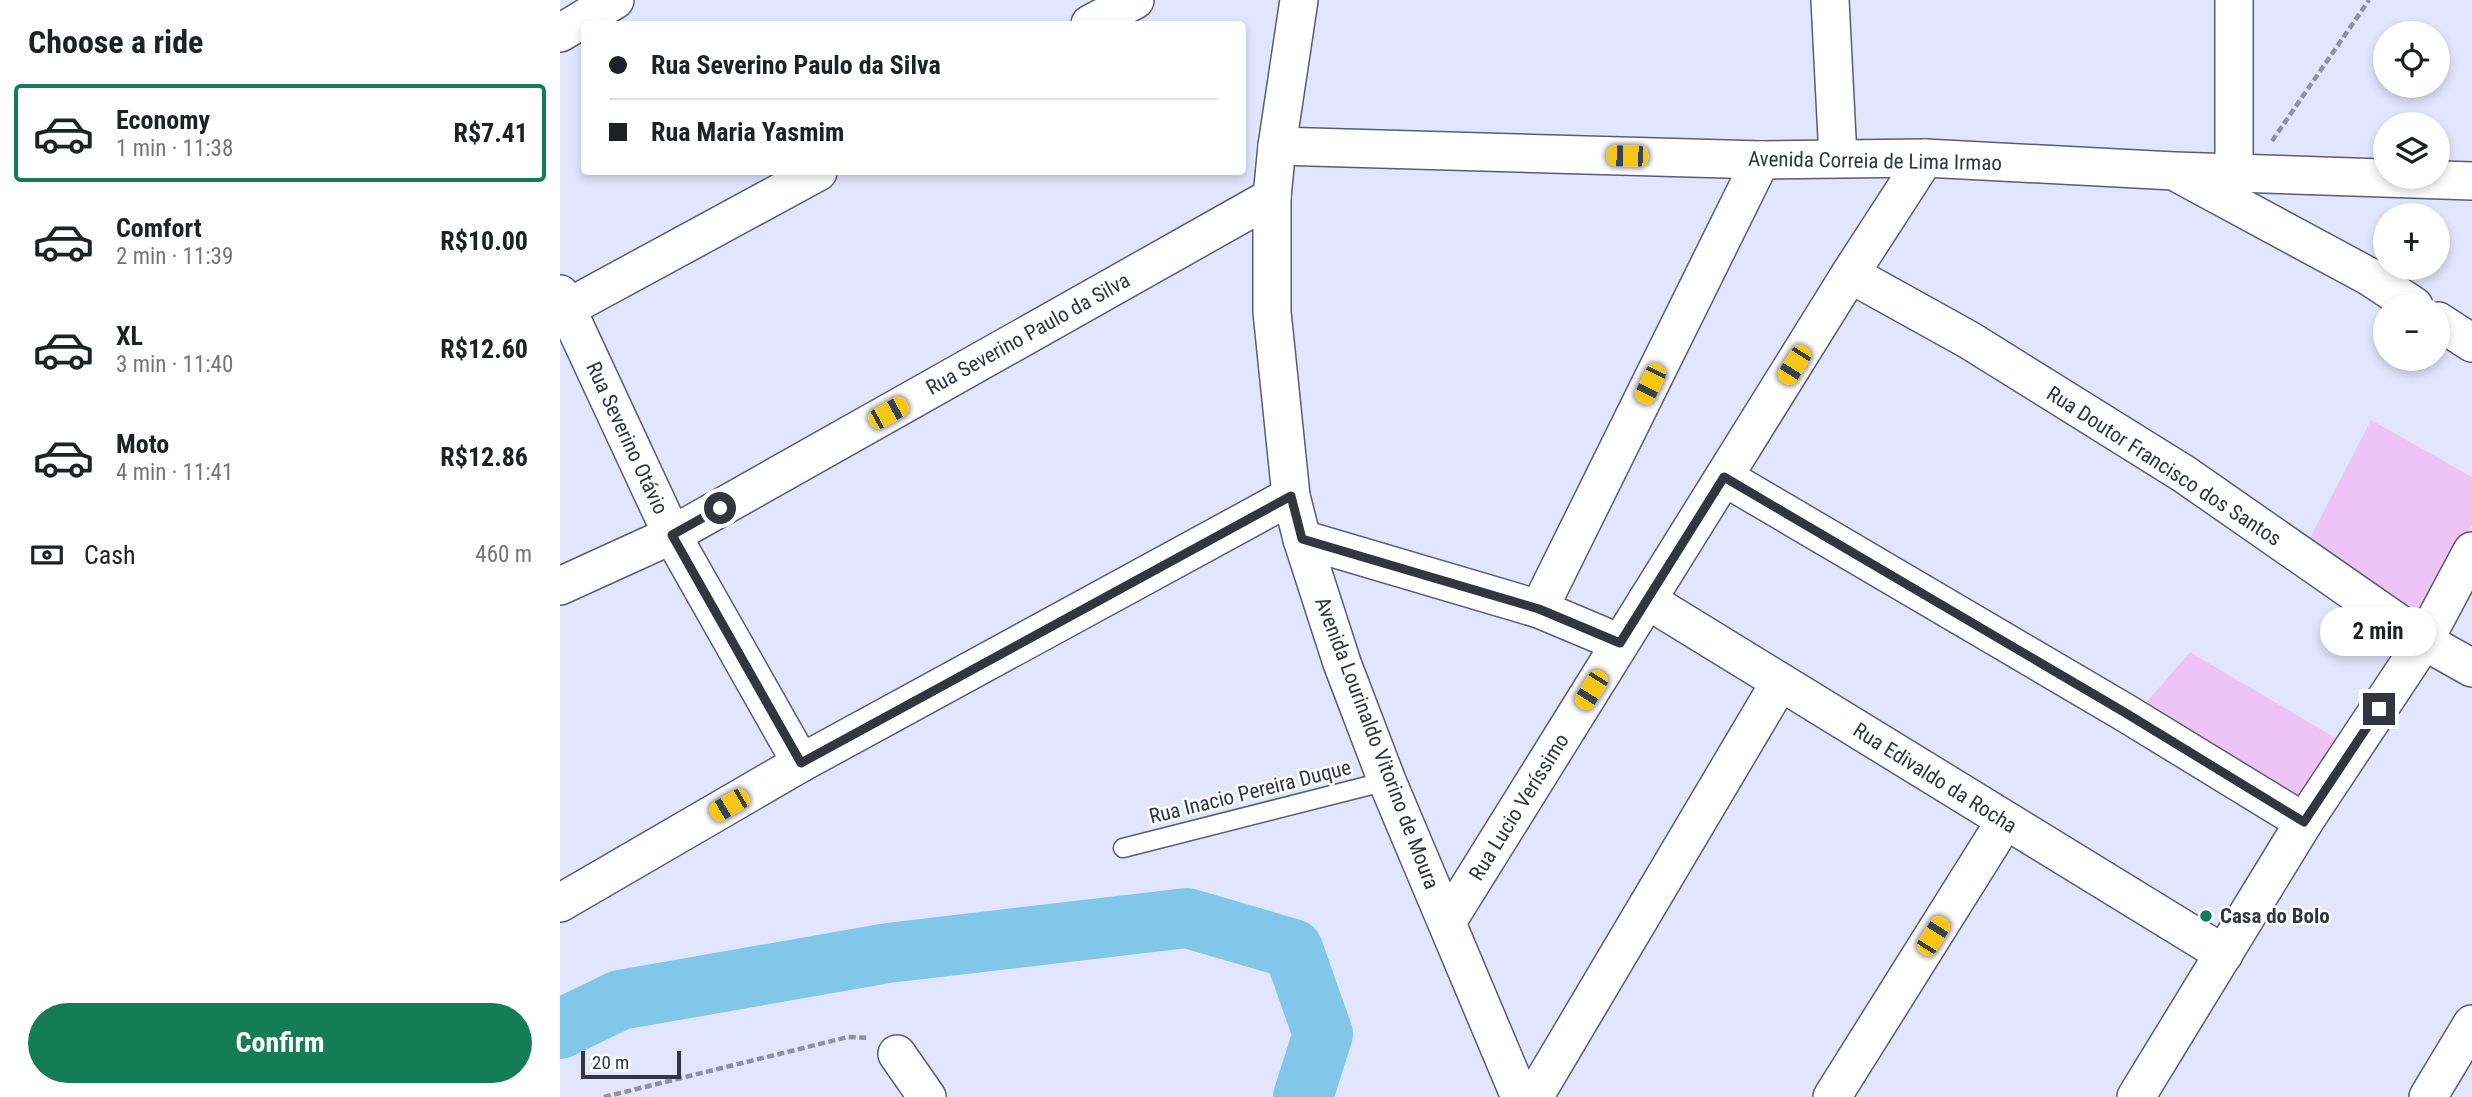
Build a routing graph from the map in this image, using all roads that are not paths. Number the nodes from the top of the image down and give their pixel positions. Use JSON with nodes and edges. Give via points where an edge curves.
{"nodes":[{"id":1,"x":615,"y":0,"type":"edge"},
{"id":2,"x":1135,"y":0,"type":"edge"},
{"id":3,"x":1298,"y":0,"type":"edge"},
{"id":4,"x":1830,"y":0,"type":"edge"},
{"id":5,"x":2234,"y":0,"type":"edge"},
{"id":6,"x":1096,"y":21,"type":"edge"},
{"id":7,"x":560,"y":33,"type":"edge"},
{"id":8,"x":1277,"y":146,"type":"junction"},
{"id":9,"x":1838,"y":158,"type":"junction"},
{"id":10,"x":1925,"y":158,"type":"junction"},
{"id":11,"x":1761,"y":160,"type":"junction"},
{"id":12,"x":2174,"y":171,"type":"junction"},
{"id":13,"x":2242,"y":173,"type":"junction"},
{"id":14,"x":812,"y":175,"type":"edge"},
{"id":15,"x":2472,"y":181,"type":"edge"},
{"id":16,"x":1272,"y":197,"type":"junction"},
{"id":17,"x":1850,"y":274,"type":"junction"},
{"id":18,"x":2395,"y":294,"type":"edge"},
{"id":19,"x":562,"y":305,"type":"edge"},
{"id":20,"x":2450,"y":329,"type":"edge"},
{"id":21,"x":2472,"y":343,"type":"edge"},
{"id":22,"x":1724,"y":477,"type":"junction"},
{"id":23,"x":1291,"y":496,"type":"junction"},
{"id":24,"x":672,"y":535,"type":"junction"},
{"id":25,"x":1302,"y":539,"type":"junction"},
{"id":26,"x":2472,"y":551,"type":"edge"},
{"id":27,"x":560,"y":586,"type":"edge"},
{"id":28,"x":1647,"y":600,"type":"junction"},
{"id":29,"x":1539,"y":609,"type":"junction"},
{"id":30,"x":2424,"y":640,"type":"junction"},
{"id":31,"x":1620,"y":643,"type":"junction"},
{"id":32,"x":2472,"y":668,"type":"edge"},
{"id":33,"x":1780,"y":682,"type":"junction"},
{"id":34,"x":801,"y":763,"type":"junction"},
{"id":35,"x":1387,"y":781,"type":"junction"},
{"id":36,"x":2005,"y":821,"type":"junction"},
{"id":37,"x":2304,"y":822,"type":"junction"},
{"id":38,"x":1123,"y":848,"type":"dead end"},
{"id":39,"x":560,"y":903,"type":"edge"},
{"id":40,"x":1447,"y":922,"type":"junction"},
{"id":41,"x":2224,"y":954,"type":"junction"},
{"id":42,"x":2472,"y":1024,"type":"edge"},
{"id":43,"x":897,"y":1054,"type":"road end"},
{"id":44,"x":927,"y":1097,"type":"edge"},
{"id":45,"x":1520,"y":1097,"type":"edge"},
{"id":46,"x":1534,"y":1097,"type":"edge"},
{"id":47,"x":1832,"y":1097,"type":"edge"},
{"id":48,"x":2136,"y":1097,"type":"edge"},
{"id":49,"x":2428,"y":1097,"type":"edge"}],
"edges":[{"from":1,"to":7,"type":"street"},
{"from":2,"to":6,"type":"street"},
{"from":3,"to":8,"type":"street","name":"Avenida Lourinaldo Vitorino de Moura"},
{"from":4,"to":9,"type":"street"},
{"from":5,"to":13,"type":"street"},
{"from":8,"to":11,"type":"street","name":"Avenida Correia de Lima Irmao"},
{"from":8,"to":16,"type":"street","name":"Avenida Lourinaldo Vitorino de Moura"},
{"from":9,"to":10,"type":"street","name":"Avenida Correia de Lima Irmao"},
{"from":9,"to":11,"type":"street","name":"Avenida Correia de Lima Irmao"},
{"from":10,"to":12,"type":"street","name":"Avenida Correia de Lima Irmao"},
{"from":10,"to":17,"type":"street","name":"Rua Lucio Veríssimo"},
{"from":11,"to":29,"type":"street"},
{"from":12,"to":13,"type":"street","name":"Avenida Correia de Lima Irmao"},
{"from":12,"to":18,"type":"street"},
{"from":13,"to":15,"type":"street","name":"Avenida Correia de Lima Irmao"},
{"from":14,"to":19,"type":"street"},
{"from":16,"to":23,"type":"street","name":"Avenida Lourinaldo Vitorino de Moura","via":[[1272,312]]},
{"from":16,"to":24,"type":"street","name":"Rua Severino Paulo da Silva"},
{"from":17,"to":22,"type":"street","name":"Rua Lucio Veríssimo"},
{"from":17,"to":30,"type":"street","name":"Rua Doutor Francisco dos Santos","via":[[1969,340],[2184,474]]},
{"from":19,"to":24,"type":"street","name":"Rua Severino Otávio"},
{"from":20,"to":21,"type":"street"},
{"from":22,"to":28,"type":"street","name":"Rua Lucio Veríssimo"},
{"from":22,"to":37,"type":"street"},
{"from":23,"to":25,"type":"street","name":"Avenida Lourinaldo Vitorino de Moura"},
{"from":23,"to":34,"type":"street"},
{"from":24,"to":27,"type":"street","name":"Rua Severino Paulo da Silva"},
{"from":24,"to":34,"type":"street","name":"Rua Severino Otávio"},
{"from":25,"to":29,"type":"street"},
{"from":25,"to":35,"type":"street","name":"Avenida Lourinaldo Vitorino de Moura"},
{"from":26,"to":30,"type":"street"},
{"from":28,"to":31,"type":"street","name":"Rua Lucio Veríssimo"},
{"from":28,"to":33,"type":"street","name":"Rua Edivaldo da Rocha"},
{"from":29,"to":31,"type":"street"},
{"from":30,"to":32,"type":"street","name":"Rua Doutor Francisco dos Santos"},
{"from":30,"to":37,"type":"street"},
{"from":31,"to":40,"type":"street","name":"Rua Lucio Veríssimo"},
{"from":33,"to":36,"type":"street","name":"Rua Edivaldo da Rocha"},
{"from":33,"to":46,"type":"street"},
{"from":34,"to":39,"type":"street"},
{"from":35,"to":38,"type":"lane","name":"Rua Inacio Pereira Duque"},
{"from":35,"to":40,"type":"street","name":"Avenida Lourinaldo Vitorino de Moura"},
{"from":36,"to":41,"type":"street","name":"Rua Edivaldo da Rocha"},
{"from":36,"to":47,"type":"street"},
{"from":37,"to":41,"type":"street"},
{"from":40,"to":45,"type":"street","name":"Avenida Lourinaldo Vitorino de Moura"},
{"from":41,"to":48,"type":"street"},
{"from":42,"to":49,"type":"street"},
{"from":43,"to":44,"type":"street"}]}
